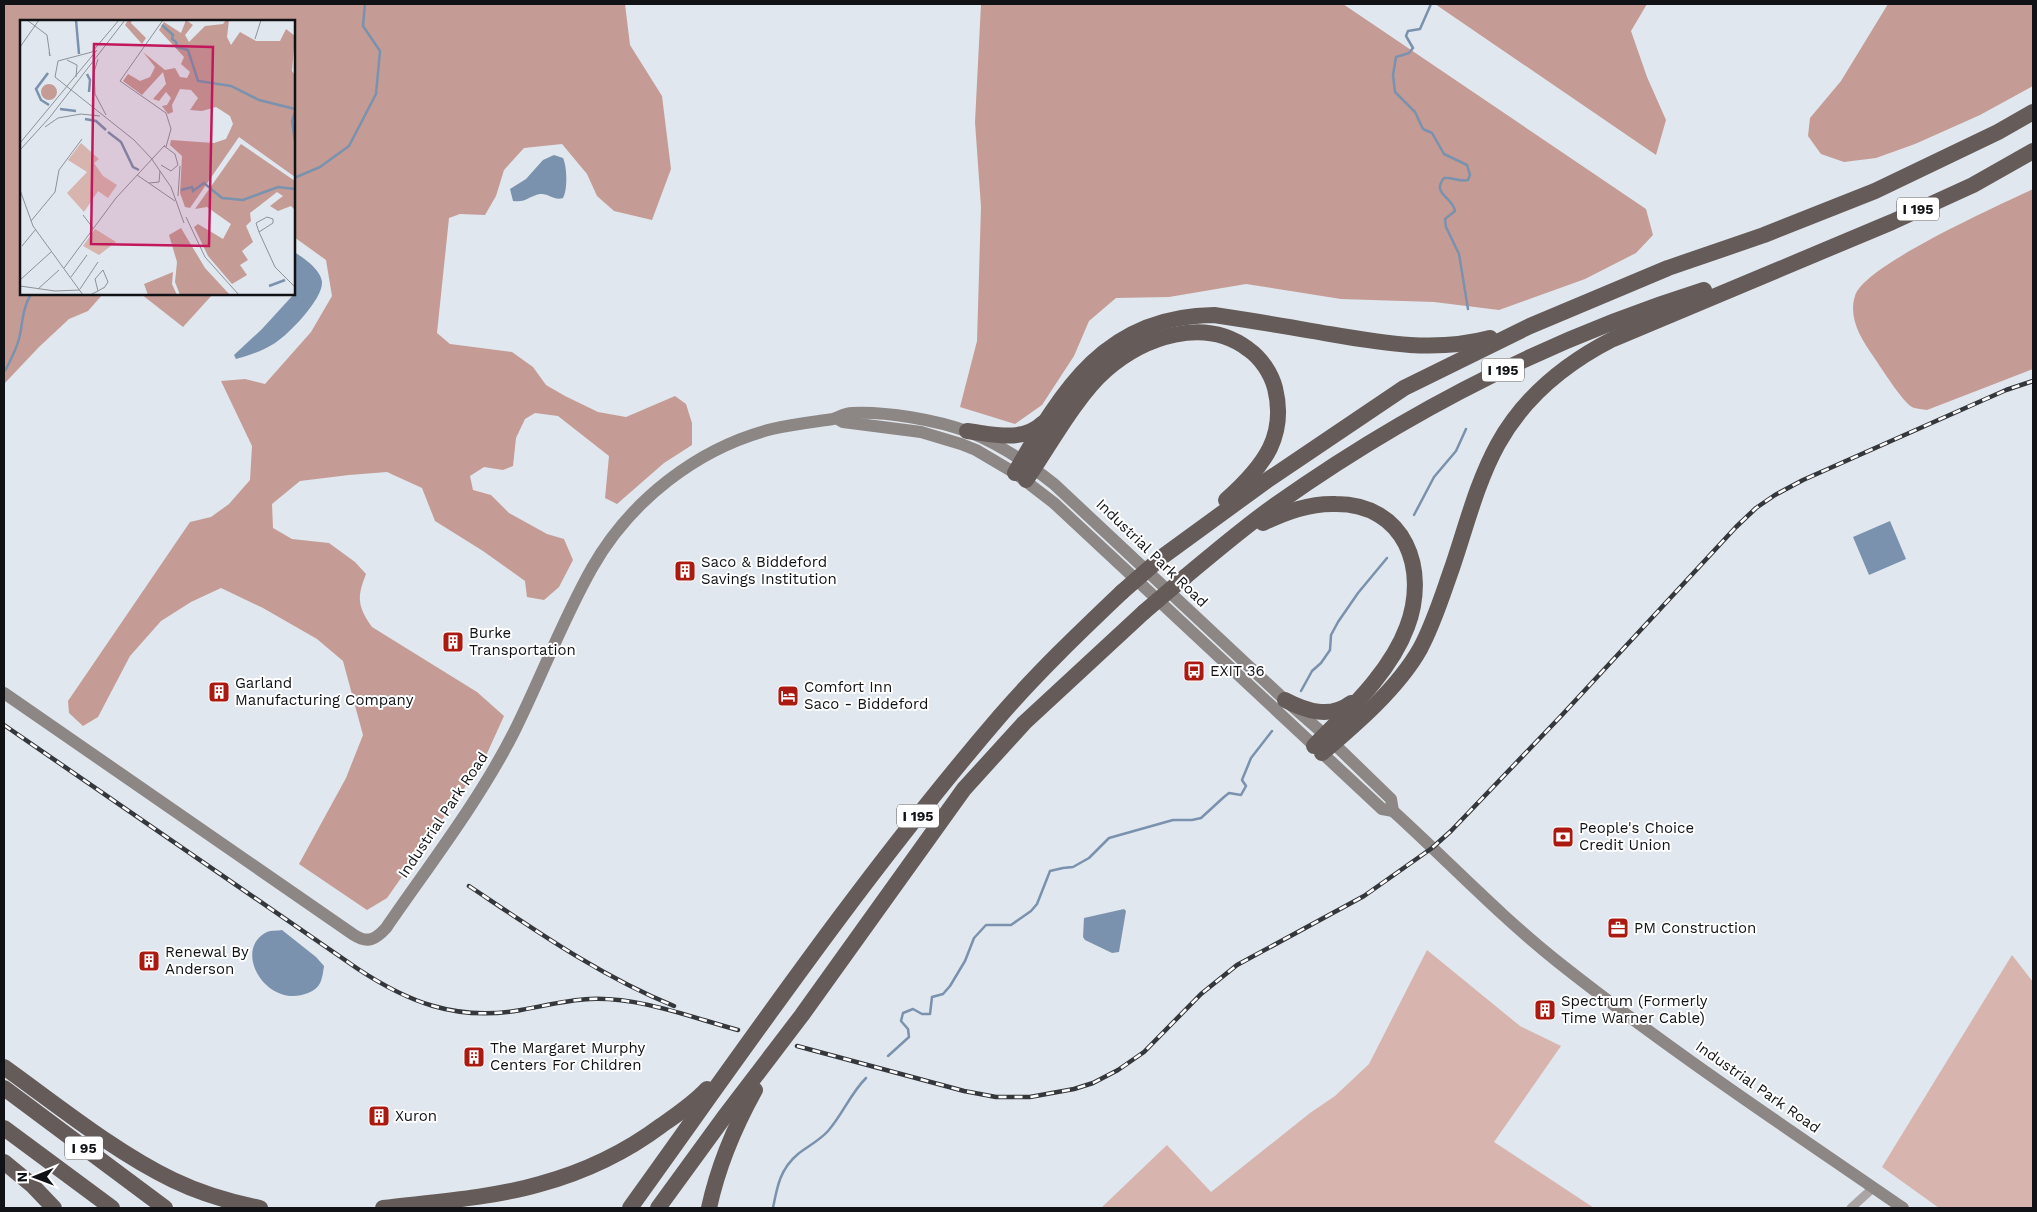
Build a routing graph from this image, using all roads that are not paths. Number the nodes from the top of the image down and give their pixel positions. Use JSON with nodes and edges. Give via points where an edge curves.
{"nodes":[{"id":1,"x":2033,"y":112,"type":"edge"},
{"id":2,"x":2033,"y":152,"type":"edge"},
{"id":3,"x":1800,"y":260,"type":"junction"},
{"id":4,"x":1530,"y":326,"type":"junction"},
{"id":5,"x":1054,"y":412,"type":"junction"},
{"id":6,"x":836,"y":418,"type":"junction"},
{"id":7,"x":967,"y":431,"type":"junction"},
{"id":8,"x":1024,"y":471,"type":"junction"},
{"id":9,"x":1234,"y":537,"type":"junction"},
{"id":10,"x":1162,"y":557,"type":"junction"},
{"id":11,"x":1364,"y":692,"type":"junction"},
{"id":12,"x":4,"y":693,"type":"edge"},
{"id":13,"x":1285,"y":700,"type":"junction"},
{"id":14,"x":1324,"y":744,"type":"junction"},
{"id":15,"x":802,"y":1015,"type":"junction"},
{"id":16,"x":736,"y":1058,"type":"junction"},
{"id":17,"x":4,"y":1067,"type":"edge"},
{"id":18,"x":4,"y":1088,"type":"edge"},
{"id":19,"x":4,"y":1128,"type":"edge"},
{"id":20,"x":4,"y":1141,"type":"edge"},
{"id":21,"x":4,"y":1162,"type":"edge"},
{"id":22,"x":1874,"y":1188,"type":"junction"},
{"id":23,"x":54,"y":1208,"type":"edge"},
{"id":24,"x":94,"y":1208,"type":"edge"},
{"id":25,"x":112,"y":1208,"type":"edge"},
{"id":26,"x":165,"y":1208,"type":"edge"},
{"id":27,"x":260,"y":1208,"type":"edge"},
{"id":28,"x":383,"y":1208,"type":"edge"},
{"id":29,"x":630,"y":1208,"type":"edge"},
{"id":30,"x":658,"y":1208,"type":"edge"},
{"id":31,"x":709,"y":1208,"type":"edge"},
{"id":32,"x":1851,"y":1208,"type":"edge"},
{"id":33,"x":1903,"y":1208,"type":"edge"}],
"edges":[{"from":1,"to":4,"type":"highway","number":"I 195","via":[[1875,191],[1764,235],[1668,268]]},
{"from":2,"to":3,"type":"highway","number":"I 195","via":[[1892,222]]},
{"from":3,"to":9,"type":"highway","number":"I 195","via":[[1679,298],[1574,338],[1503,370],[1367,445]]},
{"from":3,"to":14,"type":"highway","via":[[1613,339],[1571,363],[1534,395],[1508,428],[1486,468],[1438,610],[1418,651],[1349,731]]},
{"from":4,"to":5,"type":"highway","via":[[1475,342],[1414,346],[1230,317],[1182,317],[1143,328],[1106,350],[1075,379]]},
{"from":4,"to":10,"type":"highway","number":"I 195","via":[[1404,388],[1269,479]]},
{"from":5,"to":7,"type":"highway","via":[[1026,434],[1009,436]]},
{"from":5,"to":8,"type":"highway"},
{"from":6,"to":7,"type":"street","name":"Industrial Park Road","via":[[852,413],[892,415]]},
{"from":6,"to":8,"type":"street","name":"Industrial Park Road","via":[[843,422],[944,438]]},
{"from":6,"to":12,"type":"street","name":"Industrial Park Road","via":[[770,430],[724,446],[667,482],[631,515],[605,547],[585,580],[514,732],[487,781],[376,938],[369,940],[354,936]]},
{"from":7,"to":8,"type":"street","name":"Industrial Park Road"},
{"from":8,"to":10,"type":"highway","via":[[1093,384],[1132,351],[1168,336],[1197,332],[1219,334],[1241,343],[1259,359],[1273,381],[1278,416],[1270,447],[1237,491]]},
{"from":8,"to":13,"type":"street","name":"Industrial Park Road","via":[[1068,496]]},
{"from":8,"to":14,"type":"street","name":"Industrial Park Road","via":[[1054,504]]},
{"from":9,"to":11,"type":"highway","via":[[1279,516],[1326,504],[1344,504],[1367,510],[1394,527],[1413,558],[1414,604],[1396,651]]},
{"from":9,"to":15,"type":"highway","number":"I 195","bridge":true,"via":[[1144,612],[1000,748],[964,789]]},
{"from":10,"to":16,"type":"highway","number":"I 195","bridge":true,"via":[[1079,633],[1001,715],[888,853]]},
{"from":11,"to":13,"type":"highway","via":[[1343,708],[1330,712],[1310,710]]},
{"from":11,"to":14,"type":"highway"},
{"from":13,"to":14,"type":"street","name":"Industrial Park Road"},
{"from":14,"to":22,"type":"street","name":"Industrial Park Road","via":[[1382,809],[1393,812],[1559,963],[1750,1103]]},
{"from":15,"to":30,"type":"highway"},
{"from":15,"to":31,"type":"highway","via":[[742,1114],[718,1170]]},
{"from":16,"to":28,"type":"highway","via":[[702,1095],[678,1114],[648,1135],[595,1164],[521,1189]]},
{"from":16,"to":29,"type":"highway"},
{"from":17,"to":27,"type":"highway","via":[[126,1154],[164,1176],[209,1195]]},
{"from":18,"to":26,"type":"highway","number":"I 95"},
{"from":19,"to":25,"type":"highway","number":"I 95"},
{"from":20,"to":24,"type":"highway"},
{"from":21,"to":23,"type":"highway"},
{"from":22,"to":32,"type":"street"},
{"from":22,"to":33,"type":"street","name":"Industrial Park Road"}]}
